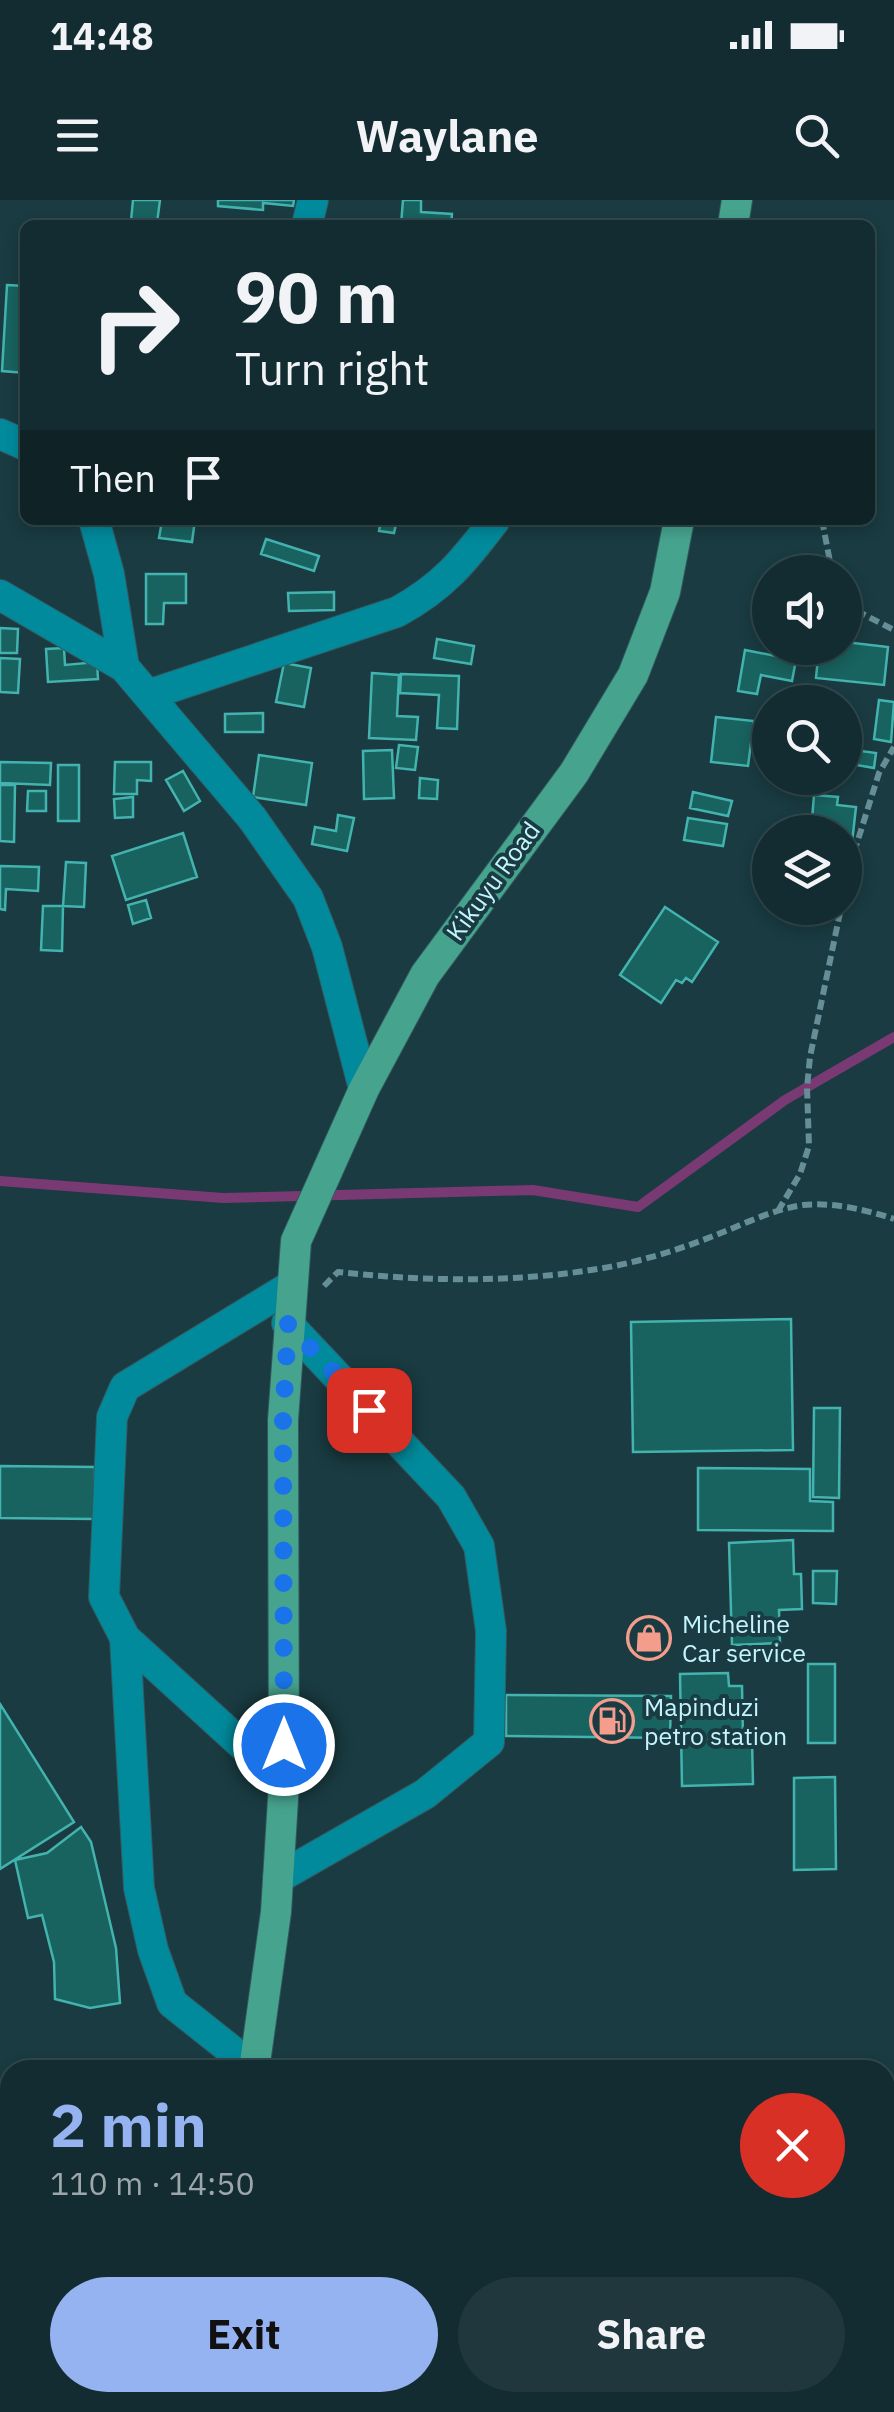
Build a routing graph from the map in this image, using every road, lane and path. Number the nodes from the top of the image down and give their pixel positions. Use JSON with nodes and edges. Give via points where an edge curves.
{"nodes":[{"id":1,"x":96,"y":525,"type":"edge"},
{"id":2,"x":491,"y":525,"type":"edge"},
{"id":3,"x":678,"y":525,"type":"edge"},
{"id":4,"x":823,"y":525,"type":"edge"},
{"id":5,"x":829,"y":555,"type":"edge"},
{"id":6,"x":0,"y":595,"type":"edge"},
{"id":7,"x":862,"y":614,"type":"edge"},
{"id":8,"x":894,"y":630,"type":"edge"},
{"id":9,"x":124,"y":668,"type":"junction"},
{"id":10,"x":148,"y":696,"type":"junction"},
{"id":11,"x":894,"y":747,"type":"edge"},
{"id":12,"x":862,"y":826,"type":"edge"},
{"id":13,"x":837,"y":925,"type":"edge"},
{"id":14,"x":364,"y":1089,"type":"junction"},
{"id":15,"x":778,"y":1212,"type":"junction"},
{"id":16,"x":894,"y":1219,"type":"edge"},
{"id":17,"x":292,"y":1286,"type":"junction"},
{"id":18,"x":288,"y":1324,"type":"junction"},
{"id":19,"x":124,"y":1638,"type":"junction"},
{"id":20,"x":284,"y":1782,"type":"junction"},
{"id":21,"x":278,"y":1878,"type":"junction"},
{"id":22,"x":244,"y":2060,"type":"edge"},
{"id":23,"x":256,"y":2060,"type":"edge"}],
"edges":[{"from":1,"to":9,"type":"street"},
{"from":2,"to":10,"type":"street","via":[[460,568],[397,612]]},
{"from":3,"to":14,"type":"main road","name":"Kikuyu Road","via":[[665,592],[633,675],[574,773],[425,975]]},
{"from":4,"to":5,"type":"path"},
{"from":6,"to":9,"type":"street"},
{"from":7,"to":8,"type":"path"},
{"from":9,"to":10,"type":"street"},
{"from":10,"to":14,"type":"street","via":[[252,818],[308,898]]},
{"from":11,"to":12,"type":"path"},
{"from":13,"to":15,"type":"path","via":[[810,1056],[808,1146]]},
{"from":14,"to":17,"type":"main road","name":"Kikuyu Road","via":[[296,1242]]},
{"from":15,"to":16,"type":"path","via":[[835,1206]]},
{"from":15,"to":18,"type":"path","via":[[678,1249],[589,1270],[406,1279],[338,1272]]},
{"from":17,"to":18,"type":"main road","name":"Kikuyu Road"},
{"from":17,"to":19,"type":"street","via":[[125,1387],[112,1417],[104,1597]]},
{"from":18,"to":20,"type":"main road","name":"Kikuyu Road"},
{"from":18,"to":21,"type":"street","via":[[451,1497],[478,1546],[491,1631],[489,1742],[425,1794]]},
{"from":19,"to":20,"type":"street"},
{"from":19,"to":22,"type":"street","via":[[139,1888],[154,1950],[172,2003]]},
{"from":20,"to":21,"type":"main road","name":"Kikuyu Road"},
{"from":21,"to":23,"type":"main road","name":"Kikuyu Road"}]}
